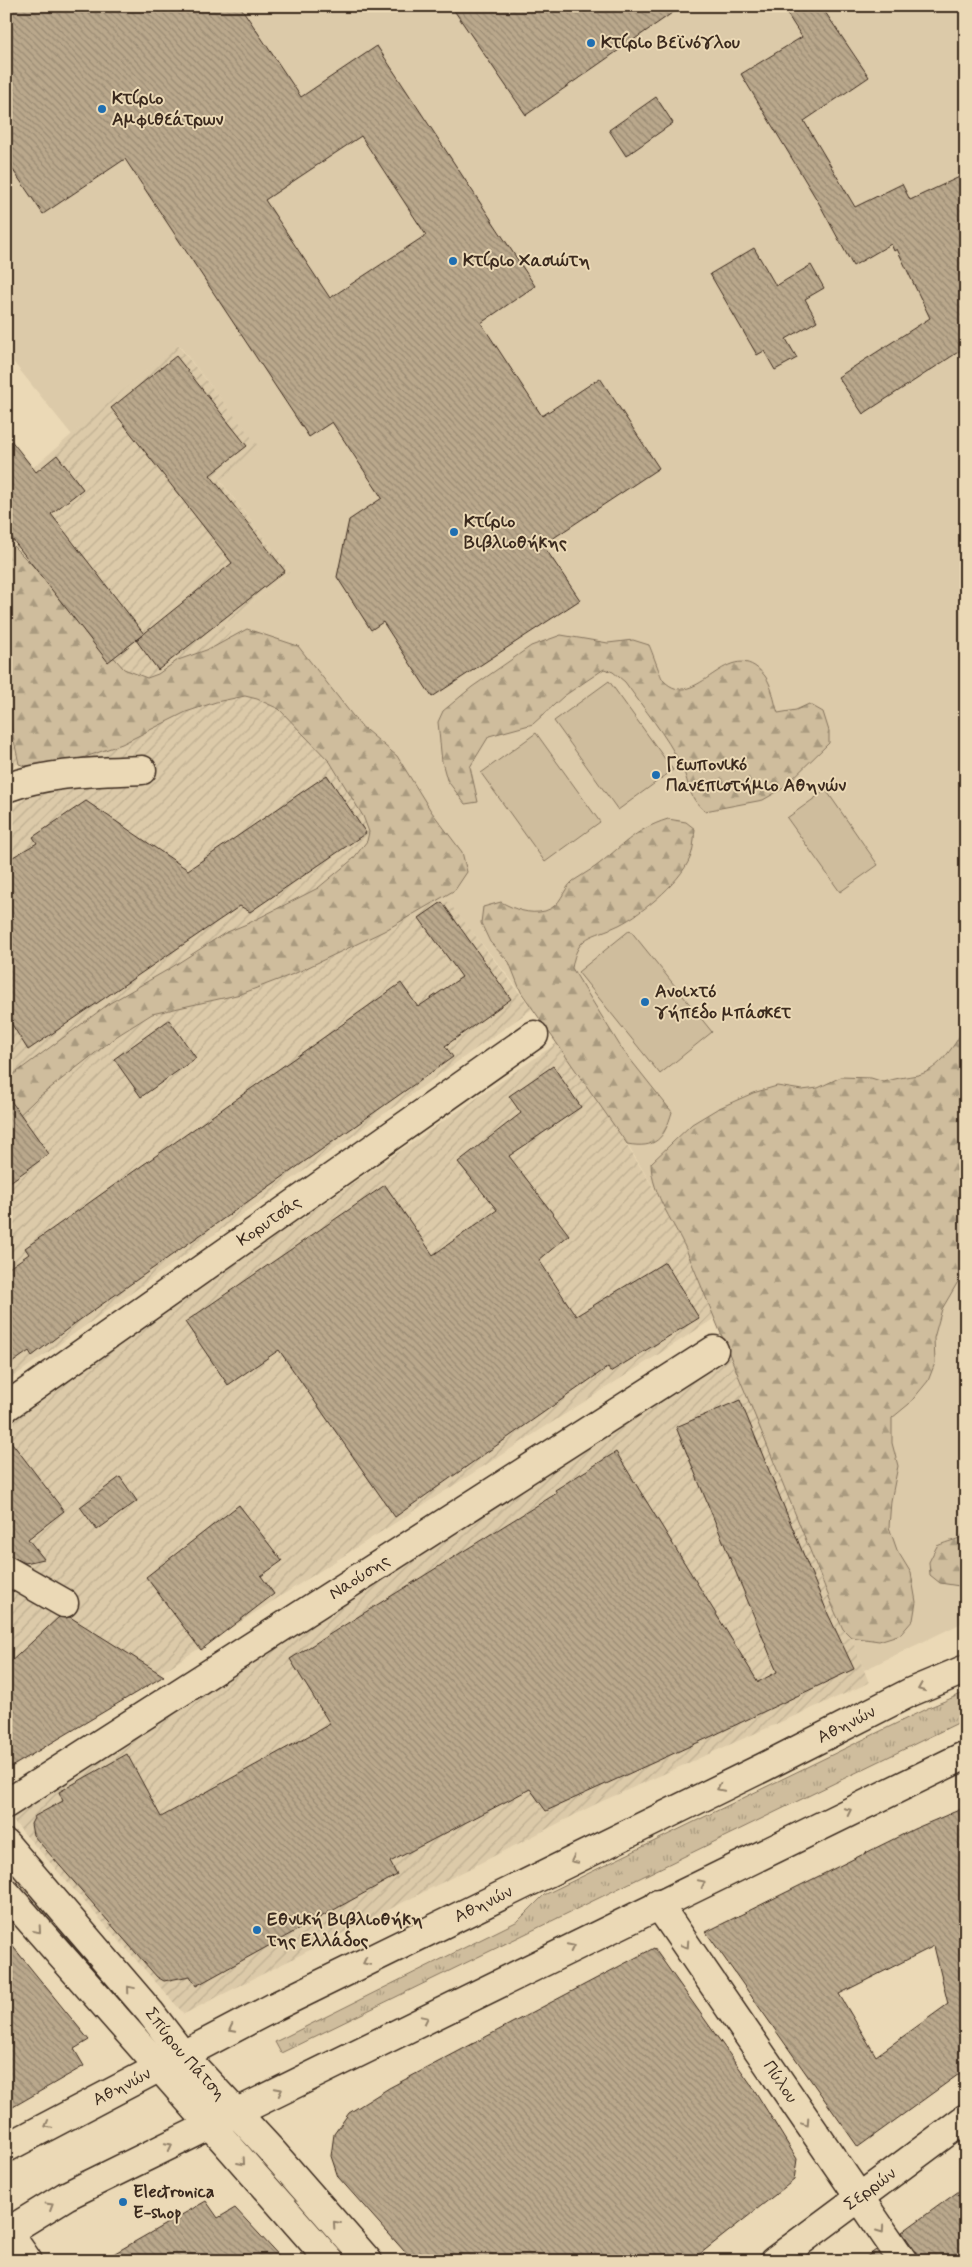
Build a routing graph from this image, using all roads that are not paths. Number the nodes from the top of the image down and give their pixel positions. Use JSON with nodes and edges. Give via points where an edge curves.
{"nodes":[{"id":1,"x":142,"y":770,"type":"dead end"},
{"id":2,"x":6,"y":788,"type":"edge"},
{"id":3,"x":534,"y":1035,"type":"dead end"},
{"id":4,"x":714,"y":1350,"type":"dead end"},
{"id":5,"x":6,"y":1407,"type":"edge"},
{"id":6,"x":6,"y":1570,"type":"edge"},
{"id":7,"x":64,"y":1603,"type":"dead end"},
{"id":8,"x":966,"y":1669,"type":"edge"},
{"id":9,"x":966,"y":1755,"type":"edge"},
{"id":10,"x":6,"y":1804,"type":"edge"},
{"id":11,"x":6,"y":1844,"type":"edge"},
{"id":12,"x":6,"y":1893,"type":"edge"},
{"id":13,"x":658,"y":1904,"type":"junction"},
{"id":14,"x":171,"y":2060,"type":"junction"},
{"id":15,"x":236,"y":2113,"type":"junction"},
{"id":16,"x":966,"y":2118,"type":"edge"},
{"id":17,"x":210,"y":2125,"type":"junction"},
{"id":18,"x":6,"y":2148,"type":"edge"},
{"id":19,"x":859,"y":2199,"type":"junction"},
{"id":20,"x":7,"y":2232,"type":"edge"},
{"id":21,"x":28,"y":2261,"type":"edge"},
{"id":22,"x":330,"y":2261,"type":"edge"},
{"id":23,"x":368,"y":2261,"type":"edge"},
{"id":24,"x":774,"y":2261,"type":"edge"},
{"id":25,"x":903,"y":2261,"type":"edge"}],
"edges":[{"from":1,"to":2,"type":"main road","via":[[86,773],[34,780]]},
{"from":3,"to":5,"type":"main road","name":"Κορυτσάς"},
{"from":4,"to":10,"type":"main road","name":"Ναούσης"},
{"from":6,"to":7,"type":"main road"},
{"from":8,"to":14,"type":"main road","name":"Αθηνών","one_way":true,"via":[[911,1692]]},
{"from":13,"to":9,"type":"main road","one_way":true},
{"from":14,"to":11,"type":"main road","name":"Σπύρου Πάτση","one_way":true,"via":[[150,2012]]},
{"from":12,"to":14,"type":"main road","name":"Σπύρου Πάτση","one_way":true},
{"from":15,"to":13,"type":"main road","one_way":true},
{"from":13,"to":19,"type":"main road","name":"Πύλου","one_way":true},
{"from":14,"to":15,"type":"main road","name":"Σπύρου Πάτση"},
{"from":14,"to":17,"type":"main road","name":"Σπύρου Πάτση"},
{"from":14,"to":18,"type":"main road","name":"Αθηνών","one_way":true},
{"from":15,"to":17,"type":"main road"},
{"from":23,"to":15,"type":"main road","name":"Σπύρου Πάτση","one_way":true},
{"from":16,"to":19,"type":"main road","name":"Σερρών"},
{"from":20,"to":17,"type":"main road","one_way":true,"via":[[66,2196]]},
{"from":17,"to":22,"type":"main road","name":"Σπύρου Πάτση","one_way":true},
{"from":19,"to":24,"type":"main road","name":"Σερρών"},
{"from":19,"to":25,"type":"main road","name":"Πύλου","one_way":true},
{"from":20,"to":21,"type":"main road"}]}
